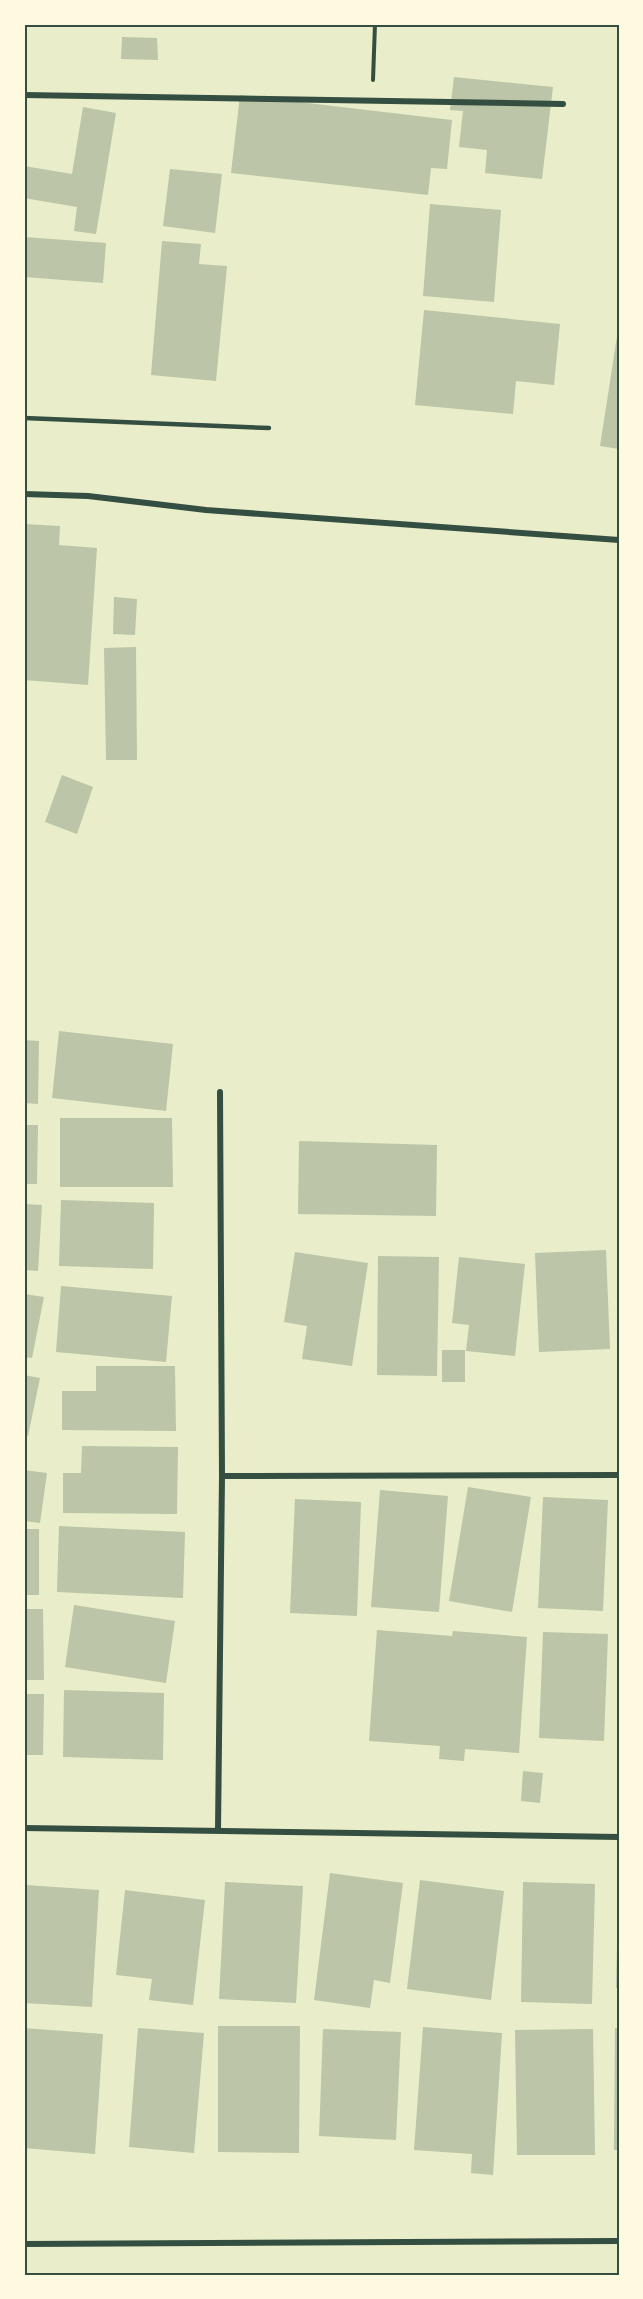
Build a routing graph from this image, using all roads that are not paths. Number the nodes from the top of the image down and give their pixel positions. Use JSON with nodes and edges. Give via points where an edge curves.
{"nodes":[{"id":1,"x":24,"y":95,"type":"edge"},
{"id":2,"x":563,"y":104,"type":"dead end"},
{"id":3,"x":24,"y":418,"type":"edge"},
{"id":4,"x":270,"y":428,"type":"dead end"},
{"id":5,"x":24,"y":494,"type":"edge"},
{"id":6,"x":619,"y":540,"type":"edge"},
{"id":7,"x":220,"y":1092,"type":"dead end"},
{"id":8,"x":619,"y":1475,"type":"edge"},
{"id":9,"x":222,"y":1476,"type":"junction"},
{"id":10,"x":24,"y":1828,"type":"edge"},
{"id":11,"x":218,"y":1830,"type":"junction"},
{"id":12,"x":619,"y":1837,"type":"edge"},
{"id":13,"x":619,"y":2241,"type":"edge"},
{"id":14,"x":24,"y":2244,"type":"edge"}],
"edges":[{"from":1,"to":2,"type":"street"},
{"from":3,"to":4,"type":"lane"},
{"from":5,"to":6,"type":"street"},
{"from":7,"to":9,"type":"street"},
{"from":8,"to":9,"type":"street"},
{"from":9,"to":11,"type":"street"},
{"from":10,"to":11,"type":"street"},
{"from":11,"to":12,"type":"street"},
{"from":13,"to":14,"type":"street"}]}
